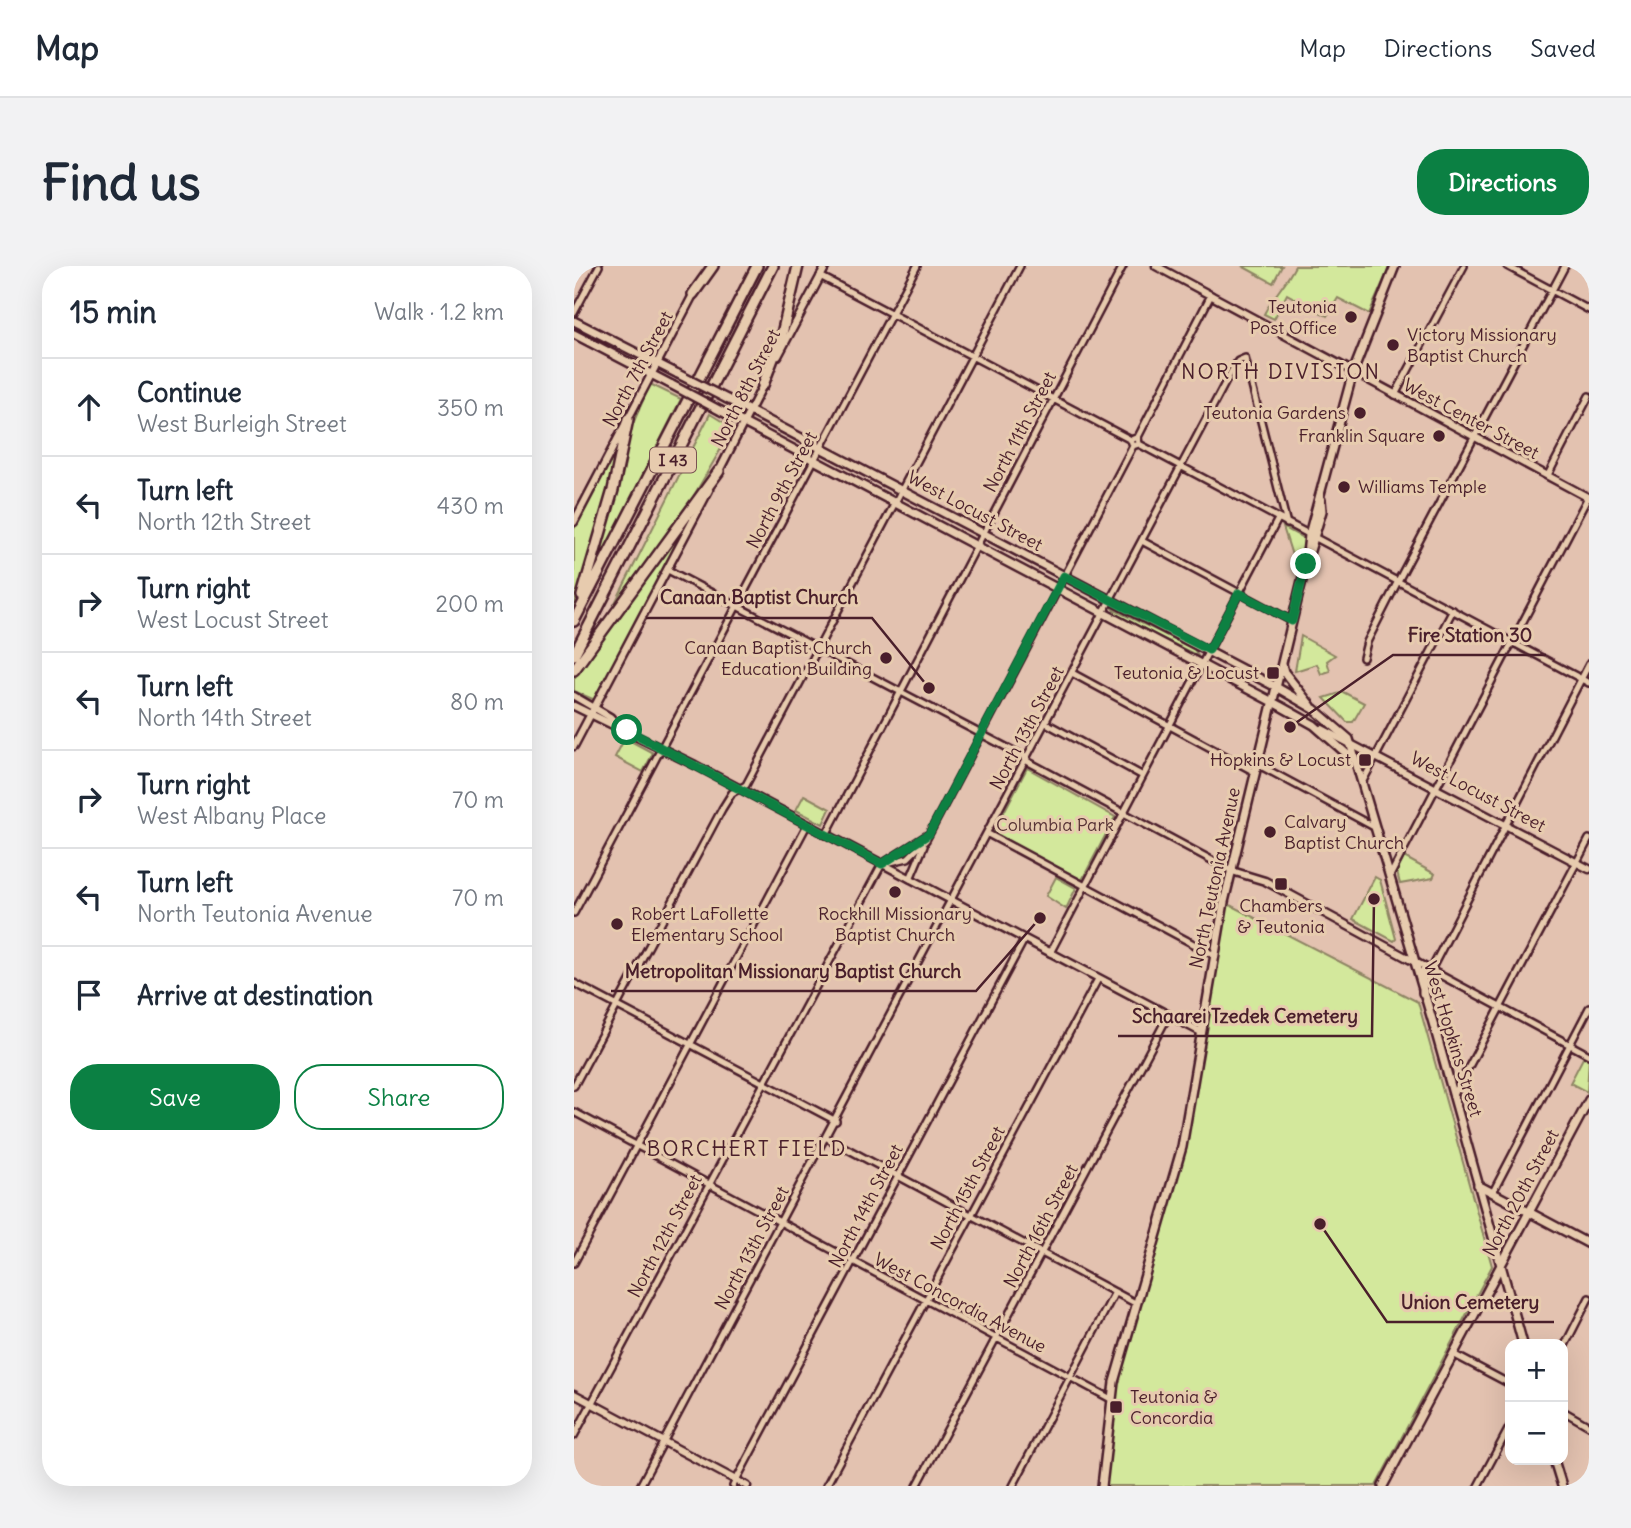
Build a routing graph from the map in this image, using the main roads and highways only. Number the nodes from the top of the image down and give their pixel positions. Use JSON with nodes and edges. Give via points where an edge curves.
{"nodes":[{"id":1,"x":713,"y":266,"type":"edge"},
{"id":2,"x":758,"y":266,"type":"edge"},
{"id":3,"x":773,"y":266,"type":"edge"},
{"id":4,"x":798,"y":266,"type":"edge"},
{"id":5,"x":1395,"y":266,"type":"edge"},
{"id":6,"x":694,"y":294,"type":"road end"},
{"id":7,"x":574,"y":321,"type":"edge"},
{"id":8,"x":574,"y":334,"type":"edge"},
{"id":9,"x":763,"y":384,"type":"road end"},
{"id":10,"x":628,"y":419,"type":"road end"},
{"id":11,"x":719,"y":471,"type":"road end"},
{"id":12,"x":574,"y":621,"type":"edge"},
{"id":13,"x":574,"y":656,"type":"edge"},
{"id":14,"x":1282,"y":663,"type":"junction"},
{"id":15,"x":574,"y":670,"type":"edge"},
{"id":16,"x":1276,"y":687,"type":"junction"},
{"id":17,"x":1273,"y":702,"type":"junction"},
{"id":18,"x":1314,"y":709,"type":"junction"},
{"id":19,"x":1352,"y":743,"type":"joint"},
{"id":20,"x":1357,"y":764,"type":"junction"},
{"id":21,"x":1431,"y":970,"type":"road end"},
{"id":22,"x":1423,"y":994,"type":"junction"},
{"id":23,"x":1589,"y":1100,"type":"edge"},
{"id":24,"x":1478,"y":1185,"type":"junction"},
{"id":25,"x":1530,"y":1212,"type":"junction"},
{"id":26,"x":1589,"y":1244,"type":"edge"},
{"id":27,"x":1500,"y":1266,"type":"junction"},
{"id":28,"x":1522,"y":1339,"type":"edge"},
{"id":29,"x":1556,"y":1465,"type":"edge"},
{"id":30,"x":1102,"y":1485,"type":"edge"},
{"id":31,"x":1383,"y":1486,"type":"edge"},
{"id":32,"x":1562,"y":1486,"type":"edge"}],
"edges":[{"from":1,"to":6,"type":"highway"},
{"from":2,"to":12,"type":"highway","number":"I 43"},
{"from":3,"to":13,"type":"highway","number":"I 43"},
{"from":4,"to":9,"type":"highway","via":[[781,338]]},
{"from":5,"to":14,"type":"main road","name":"North Teutonia Avenue","via":[[1353,372]]},
{"from":7,"to":16,"type":"main road","name":"West Locust Street","bridge":true},
{"from":8,"to":17,"type":"main road","name":"West Locust Street","bridge":true},
{"from":10,"to":12,"type":"highway","via":[[613,491]]},
{"from":11,"to":15,"type":"highway"},
{"from":14,"to":16,"type":"main road","name":"North Teutonia Avenue"},
{"from":14,"to":18,"type":"main road"},
{"from":16,"to":17,"type":"main road","name":"North Teutonia Avenue"},
{"from":16,"to":18,"type":"main road","name":"West Locust Street"},
{"from":17,"to":20,"type":"main road","name":"West Locust Street","via":[[1314,725]]},
{"from":17,"to":30,"type":"main road","name":"North Teutonia Avenue","via":[[1214,955],[1182,1147],[1111,1399]]},
{"from":18,"to":19,"type":"main road","name":"West Locust Street"},
{"from":19,"to":20,"type":"main road","name":"West Hopkins Street"},
{"from":20,"to":22,"type":"main road","name":"West Hopkins Street"},
{"from":21,"to":22,"type":"main road","via":[[1423,972]]},
{"from":22,"to":24,"type":"main road","name":"West Hopkins Street"},
{"from":23,"to":25,"type":"main road","name":"North 20th Street"},
{"from":24,"to":25,"type":"main road"},
{"from":24,"to":27,"type":"main road","name":"West Hopkins Street"},
{"from":25,"to":26,"type":"main road"},
{"from":25,"to":27,"type":"main road","name":"North 20th Street"},
{"from":27,"to":28,"type":"main road","name":"West Hopkins Street"},
{"from":27,"to":31,"type":"main road","name":"North 20th Street"},
{"from":29,"to":32,"type":"main road"}]}
